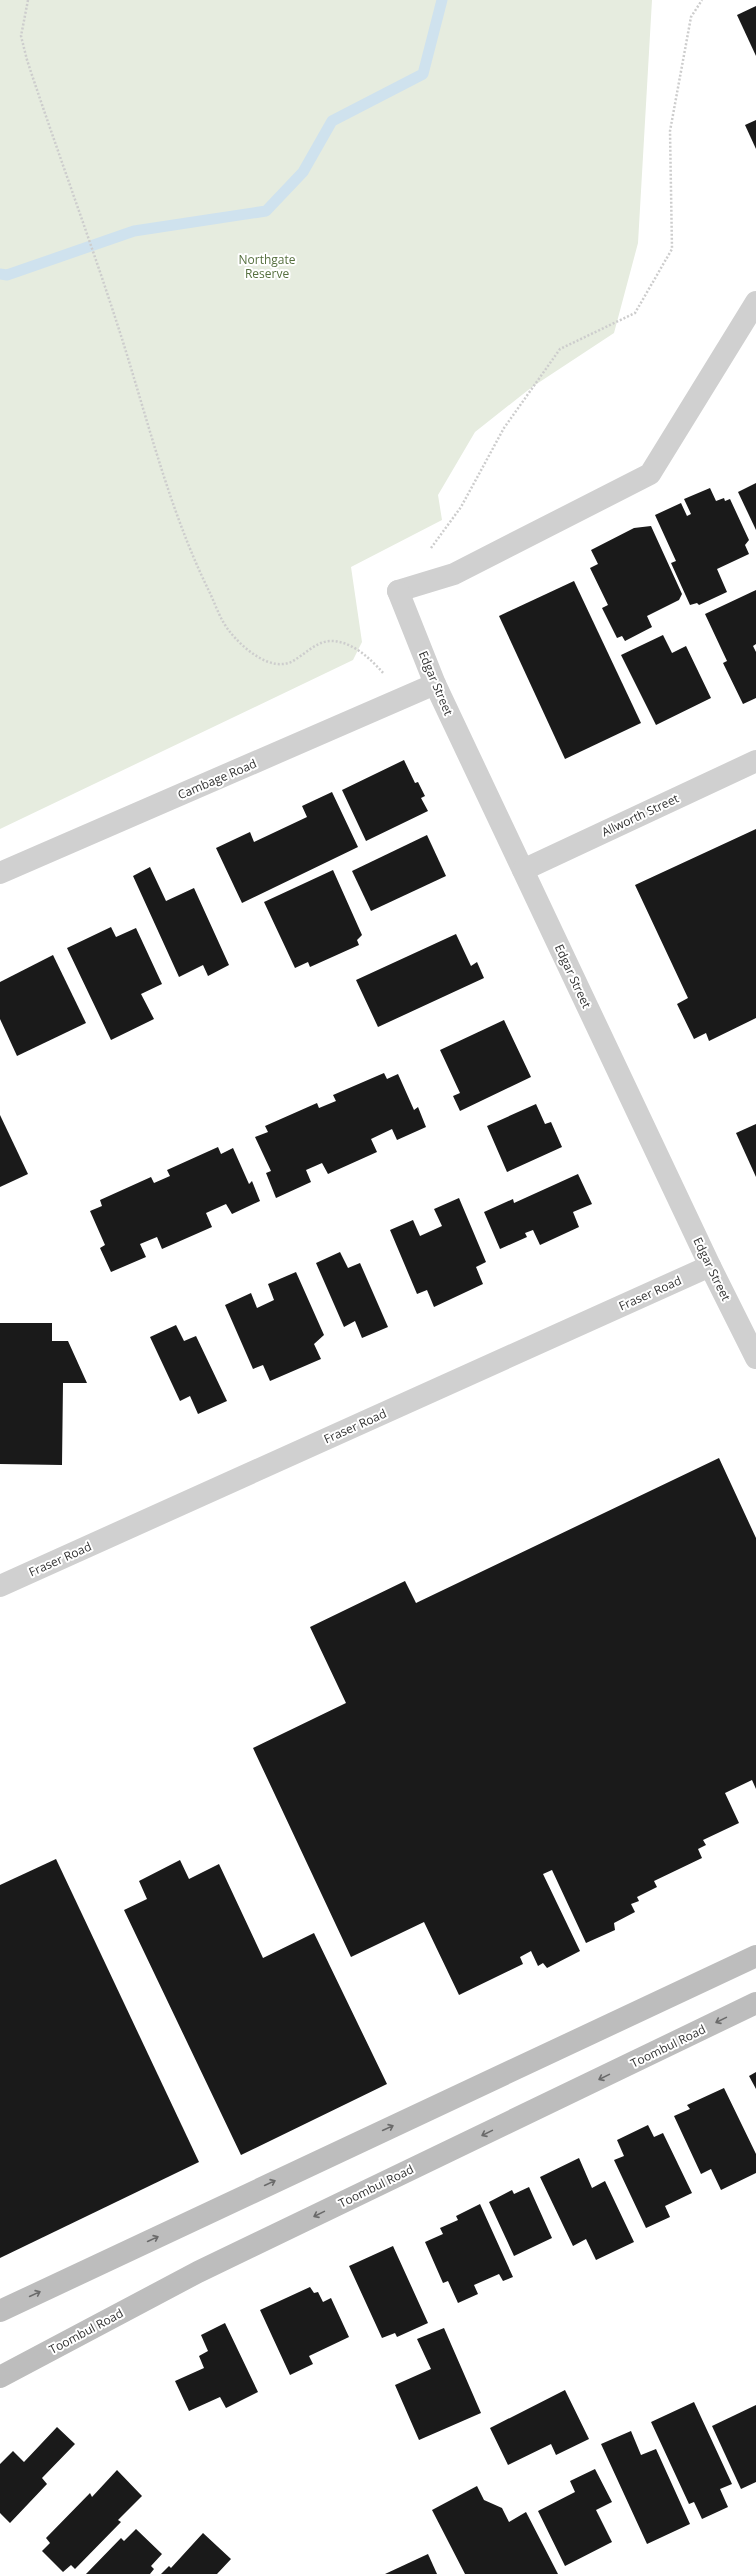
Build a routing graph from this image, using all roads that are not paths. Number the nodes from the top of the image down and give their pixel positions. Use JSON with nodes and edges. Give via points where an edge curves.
{"nodes":[{"id":1,"x":756,"y":302,"type":"edge"},
{"id":2,"x":435,"y":684,"type":"junction"},
{"id":3,"x":756,"y":761,"type":"edge"},
{"id":4,"x":523,"y":870,"type":"junction"},
{"id":5,"x":0,"y":873,"type":"edge"},
{"id":6,"x":710,"y":1266,"type":"junction"},
{"id":7,"x":756,"y":1358,"type":"edge"},
{"id":8,"x":0,"y":1586,"type":"edge"},
{"id":9,"x":756,"y":1956,"type":"edge"},
{"id":10,"x":756,"y":2003,"type":"edge"},
{"id":11,"x":0,"y":2311,"type":"edge"},
{"id":12,"x":0,"y":2377,"type":"edge"}],
"edges":[{"from":1,"to":2,"type":"street","name":"Edgar Street","via":[[650,474],[454,574],[398,591]]},
{"from":2,"to":4,"type":"street","name":"Edgar Street"},
{"from":2,"to":5,"type":"street","name":"Cambage Road"},
{"from":3,"to":4,"type":"street","name":"Allworth Street"},
{"from":4,"to":6,"type":"street","name":"Edgar Street"},
{"from":6,"to":7,"type":"street","name":"Edgar Street"},
{"from":6,"to":8,"type":"street","name":"Fraser Road"},
{"from":11,"to":9,"type":"main road","one_way":true},
{"from":10,"to":12,"type":"main road","name":"Toombul Road","one_way":true,"via":[[198,2272]]}]}
